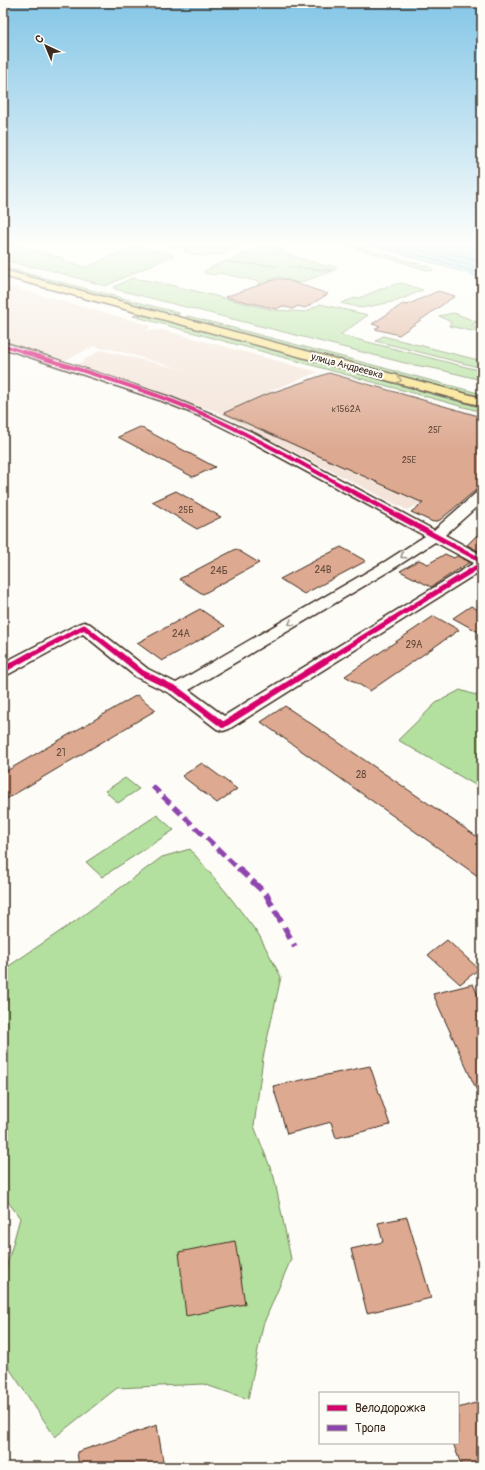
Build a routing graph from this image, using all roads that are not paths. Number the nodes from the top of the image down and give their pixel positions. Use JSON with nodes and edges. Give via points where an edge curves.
{"nodes":[{"id":1,"x":155,"y":314,"type":"edge"},
{"id":2,"x":185,"y":314,"type":"edge"},
{"id":3,"x":195,"y":314,"type":"edge"},
{"id":4,"x":172,"y":318,"type":"junction"},
{"id":5,"x":3,"y":345,"type":"edge"},
{"id":6,"x":482,"y":389,"type":"edge"},
{"id":7,"x":482,"y":402,"type":"edge"},
{"id":8,"x":482,"y":496,"type":"edge"},
{"id":9,"x":436,"y":535,"type":"junction"},
{"id":10,"x":482,"y":562,"type":"edge"},
{"id":11,"x":3,"y":670,"type":"edge"},
{"id":12,"x":177,"y":690,"type":"junction"}],
"edges":[{"from":1,"to":4,"type":"main road","name":"улица Андреевка"},
{"from":2,"to":4,"type":"main road","via":[[182,317]]},
{"from":3,"to":6,"type":"main road","name":"улица Андреевка"},
{"from":4,"to":7,"type":"main road","name":"улица Андреевка","one_way":true},
{"from":5,"to":9,"type":"street","via":[[166,399],[208,416],[252,436]]},
{"from":8,"to":9,"type":"street"},
{"from":9,"to":10,"type":"street"},
{"from":9,"to":12,"type":"street","one_way":true,"via":[[385,568]]},
{"from":10,"to":12,"type":"street","via":[[223,725]]},
{"from":11,"to":12,"type":"street","via":[[84,627],[142,674]]}]}
